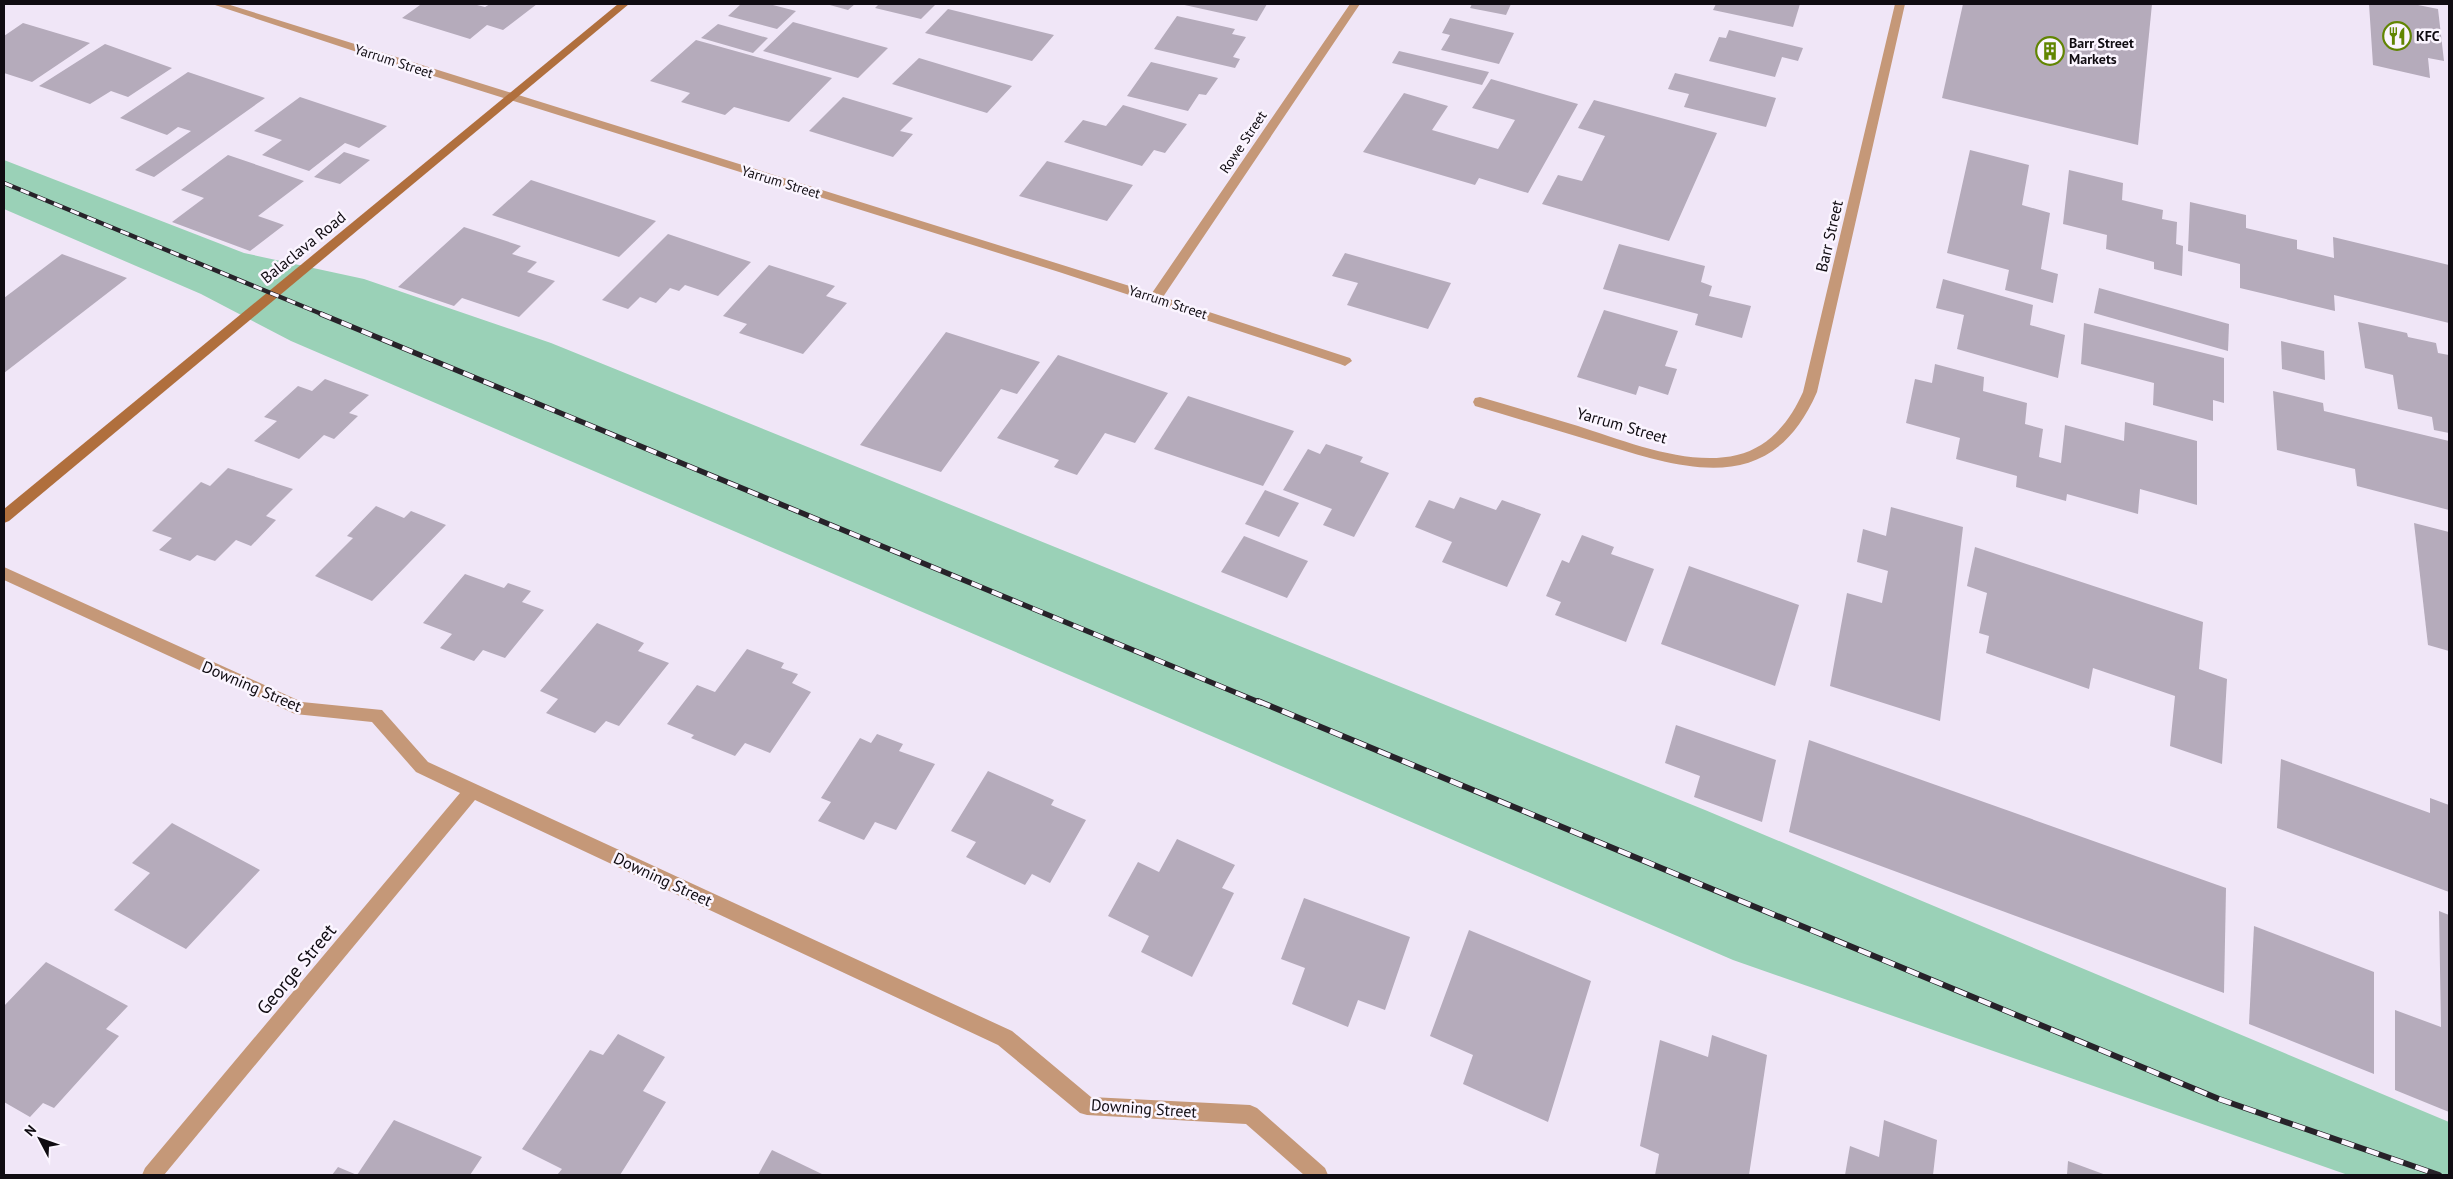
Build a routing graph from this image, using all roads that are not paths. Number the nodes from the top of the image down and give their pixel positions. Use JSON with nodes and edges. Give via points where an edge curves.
{"nodes":[{"id":1,"x":217,"y":4,"type":"edge"},
{"id":2,"x":624,"y":4,"type":"edge"},
{"id":3,"x":1355,"y":4,"type":"edge"},
{"id":4,"x":1900,"y":4,"type":"edge"},
{"id":5,"x":511,"y":98,"type":"junction"},
{"id":6,"x":1156,"y":298,"type":"junction"},
{"id":7,"x":1344,"y":361,"type":"dead end"},
{"id":8,"x":1480,"y":402,"type":"dead end"},
{"id":9,"x":1757,"y":455,"type":"joint"},
{"id":10,"x":4,"y":517,"type":"edge"},
{"id":11,"x":4,"y":574,"type":"edge"},
{"id":12,"x":473,"y":790,"type":"junction"},
{"id":13,"x":152,"y":1175,"type":"edge"},
{"id":14,"x":1318,"y":1175,"type":"edge"}],
"edges":[{"from":1,"to":5,"type":"street","name":"Yarrum Street"},
{"from":2,"to":5,"type":"street","name":"Balaclava Road"},
{"from":3,"to":6,"type":"street","name":"Rowe Street"},
{"from":4,"to":9,"type":"street","name":"Barr Street","via":[[1810,392],[1799,419]]},
{"from":5,"to":6,"type":"street","name":"Yarrum Street"},
{"from":5,"to":10,"type":"street","name":"Balaclava Road"},
{"from":6,"to":7,"type":"street","name":"Yarrum Street"},
{"from":8,"to":9,"type":"street","name":"Yarrum Street","via":[[1687,461],[1723,463]]},
{"from":11,"to":12,"type":"street","name":"Downing Street","via":[[301,709],[376,715],[422,767]]},
{"from":12,"to":13,"type":"street","name":"George Street"},
{"from":12,"to":14,"type":"street","name":"Downing Street","via":[[1005,1038],[1087,1106],[1250,1115]]}]}
